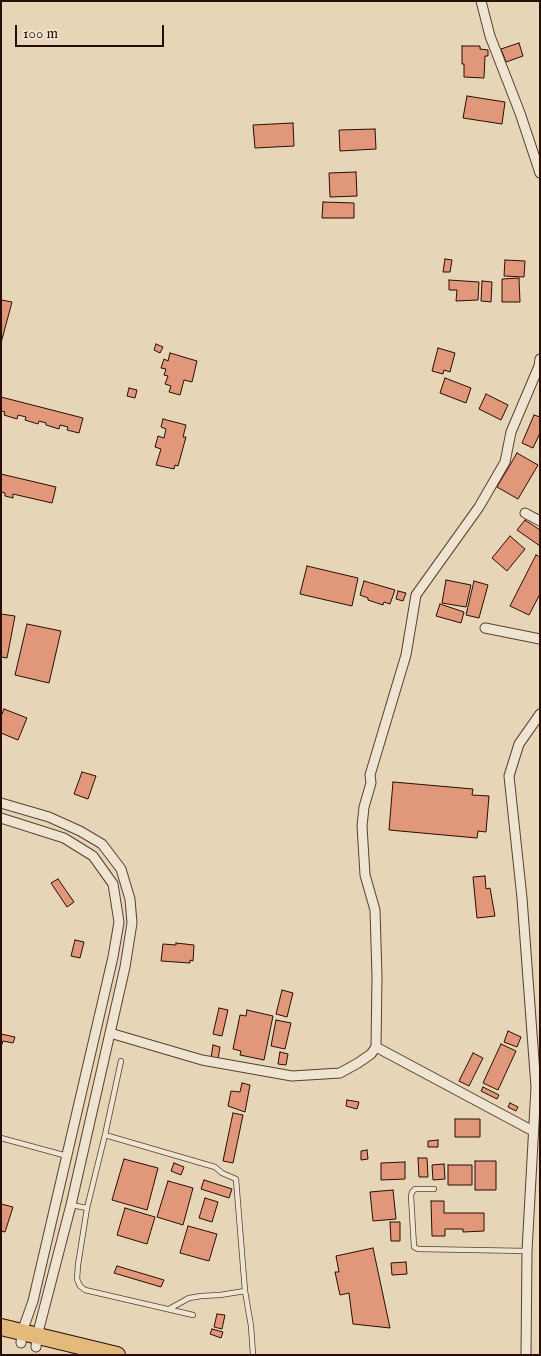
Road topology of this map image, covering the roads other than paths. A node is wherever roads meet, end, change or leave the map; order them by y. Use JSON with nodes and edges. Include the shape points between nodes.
{"nodes":[{"id":1,"x":481,"y":1,"type":"edge"},
{"id":2,"x":540,"y":173,"type":"edge"},
{"id":3,"x":540,"y":359,"type":"edge"},
{"id":4,"x":525,"y":512,"type":"dead end"},
{"id":5,"x":540,"y":522,"type":"edge"},
{"id":6,"x":485,"y":628,"type":"dead end"},
{"id":7,"x":540,"y":639,"type":"edge"},
{"id":8,"x":540,"y":714,"type":"edge"},
{"id":9,"x":1,"y":803,"type":"edge"},
{"id":10,"x":1,"y":818,"type":"edge"},
{"id":11,"x":110,"y":1033,"type":"junction"},
{"id":12,"x":376,"y":1047,"type":"junction"},
{"id":13,"x":122,"y":1061,"type":"dead end"},
{"id":14,"x":538,"y":1085,"type":"edge"},
{"id":15,"x":533,"y":1131,"type":"junction"},
{"id":16,"x":106,"y":1135,"type":"junction"},
{"id":17,"x":1,"y":1138,"type":"edge"},
{"id":18,"x":67,"y":1156,"type":"junction"},
{"id":19,"x":434,"y":1189,"type":"dead end"},
{"id":20,"x":71,"y":1205,"type":"junction"},
{"id":21,"x":87,"y":1208,"type":"junction"},
{"id":22,"x":527,"y":1251,"type":"junction"},
{"id":23,"x":245,"y":1291,"type":"junction"},
{"id":24,"x":169,"y":1309,"type":"junction"},
{"id":25,"x":193,"y":1314,"type":"dead end"},
{"id":26,"x":1,"y":1327,"type":"edge"},
{"id":27,"x":1,"y":1338,"type":"edge"},
{"id":28,"x":29,"y":1340,"type":"junction"},
{"id":29,"x":68,"y":1355,"type":"edge"},
{"id":30,"x":117,"y":1355,"type":"edge"},
{"id":31,"x":253,"y":1355,"type":"edge"},
{"id":32,"x":526,"y":1355,"type":"edge"}],
"edges":[{"from":1,"to":2,"type":"street","via":[[490,36]]},
{"from":3,"to":12,"type":"street","via":[[511,432],[505,462],[479,506],[416,595],[406,655],[372,765],[362,826],[366,875],[375,910]]},
{"from":4,"to":5,"type":"street"},
{"from":6,"to":7,"type":"street"},
{"from":8,"to":14,"type":"street","via":[[519,744],[509,776]]},
{"from":9,"to":11,"type":"street","via":[[49,817],[80,831],[102,844],[121,869],[130,899],[132,923]]},
{"from":10,"to":18,"type":"street","via":[[64,838],[93,856],[113,884],[119,922],[115,948]]},
{"from":11,"to":12,"type":"street","via":[[202,1060],[292,1076],[340,1072],[358,1064]]},
{"from":11,"to":20,"type":"street"},
{"from":12,"to":15,"type":"street"},
{"from":13,"to":16,"type":"lane"},
{"from":14,"to":15,"type":"street"},
{"from":15,"to":22,"type":"street"},
{"from":16,"to":21,"type":"lane"},
{"from":16,"to":23,"type":"lane","via":[[215,1167],[236,1179]]},
{"from":17,"to":18,"type":"lane"},
{"from":18,"to":28,"type":"street","via":[[33,1301]]},
{"from":19,"to":22,"type":"lane","via":[[415,1189],[412,1192],[414,1247]]},
{"from":20,"to":21,"type":"lane"},
{"from":20,"to":28,"type":"street"},
{"from":21,"to":24,"type":"lane","via":[[78,1265],[80,1286],[85,1290]]},
{"from":22,"to":32,"type":"street"},
{"from":23,"to":24,"type":"lane","via":[[189,1298]]},
{"from":23,"to":31,"type":"lane"},
{"from":24,"to":25,"type":"lane"},
{"from":26,"to":28,"type":"highway"},
{"from":27,"to":28,"type":"highway"},
{"from":28,"to":29,"type":"highway"},
{"from":28,"to":30,"type":"highway"}]}
